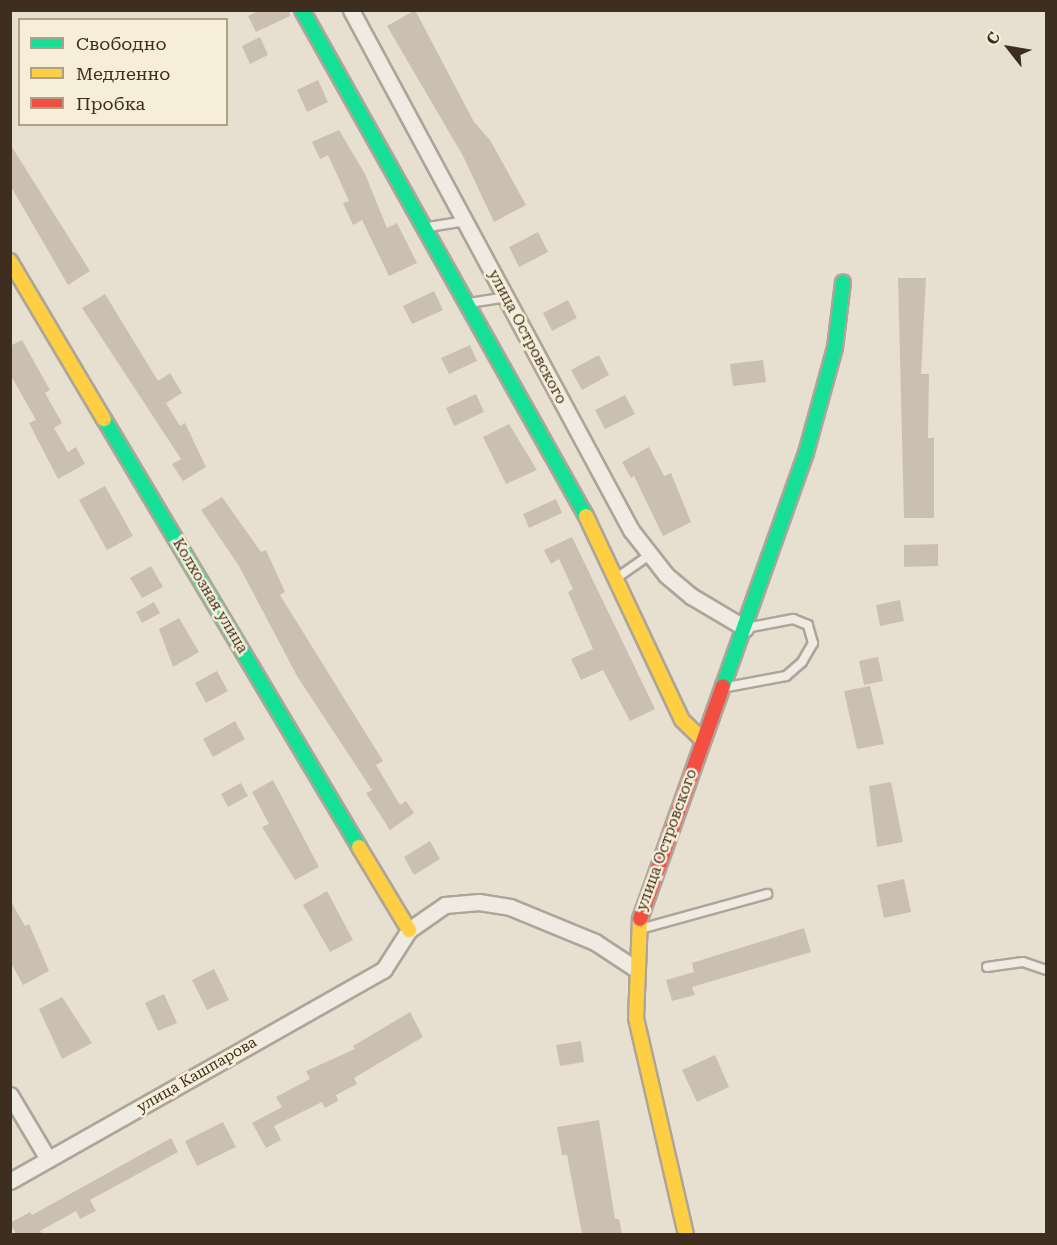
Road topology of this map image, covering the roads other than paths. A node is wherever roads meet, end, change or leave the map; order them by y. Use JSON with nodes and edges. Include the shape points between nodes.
{"nodes":[{"id":1,"x":302,"y":10,"type":"edge"},
{"id":2,"x":351,"y":10,"type":"edge"},
{"id":3,"x":465,"y":222,"type":"junction"},
{"id":4,"x":427,"y":227,"type":"junction"},
{"id":5,"x":10,"y":261,"type":"edge"},
{"id":6,"x":843,"y":282,"type":"dead end"},
{"id":7,"x":506,"y":297,"type":"junction"},
{"id":8,"x":469,"y":303,"type":"junction"},
{"id":9,"x":648,"y":555,"type":"junction"},
{"id":10,"x":618,"y":577,"type":"junction"},
{"id":11,"x":745,"y":628,"type":"junction"},
{"id":12,"x":722,"y":688,"type":"junction"},
{"id":13,"x":703,"y":740,"type":"junction"},
{"id":14,"x":767,"y":894,"type":"dead end"},
{"id":15,"x":409,"y":930,"type":"junction"},
{"id":16,"x":636,"y":930,"type":"junction"},
{"id":17,"x":987,"y":967,"type":"dead end"},
{"id":18,"x":636,"y":969,"type":"junction"},
{"id":19,"x":1047,"y":970,"type":"edge"},
{"id":20,"x":10,"y":1095,"type":"edge"},
{"id":21,"x":48,"y":1160,"type":"junction"},
{"id":22,"x":10,"y":1181,"type":"edge"},
{"id":23,"x":686,"y":1234,"type":"edge"}],
"edges":[{"from":1,"to":4,"type":"street"},
{"from":2,"to":3,"type":"street","name":"улица Островского"},
{"from":3,"to":4,"type":"lane"},
{"from":3,"to":7,"type":"street","name":"улица Островского"},
{"from":4,"to":8,"type":"street"},
{"from":5,"to":15,"type":"street","name":"Колхозная улица"},
{"from":6,"to":11,"type":"street","name":"улица Островского","via":[[835,348],[806,453]]},
{"from":7,"to":8,"type":"lane"},
{"from":7,"to":9,"type":"street","name":"улица Островского"},
{"from":8,"to":10,"type":"street"},
{"from":9,"to":10,"type":"lane"},
{"from":9,"to":11,"type":"street","name":"улица Островского","via":[[691,596]]},
{"from":10,"to":13,"type":"street","via":[[682,720]]},
{"from":11,"to":12,"type":"street","name":"улица Островского"},
{"from":11,"to":12,"type":"lane","via":[[793,620],[808,625],[813,643],[802,662],[786,676]]},
{"from":12,"to":13,"type":"street","name":"улица Островского"},
{"from":13,"to":16,"type":"street","name":"улица Островского"},
{"from":14,"to":16,"type":"lane"},
{"from":15,"to":18,"type":"street","via":[[445,905],[489,903],[595,942]]},
{"from":15,"to":21,"type":"street","name":"улица Кашпарова","via":[[384,969]]},
{"from":16,"to":18,"type":"street","name":"улица Островского"},
{"from":17,"to":19,"type":"lane","via":[[1023,962]]},
{"from":18,"to":23,"type":"street","name":"улица Островского","via":[[636,1018]]},
{"from":20,"to":21,"type":"street"},
{"from":21,"to":22,"type":"street","name":"улица Кашпарова"}]}
